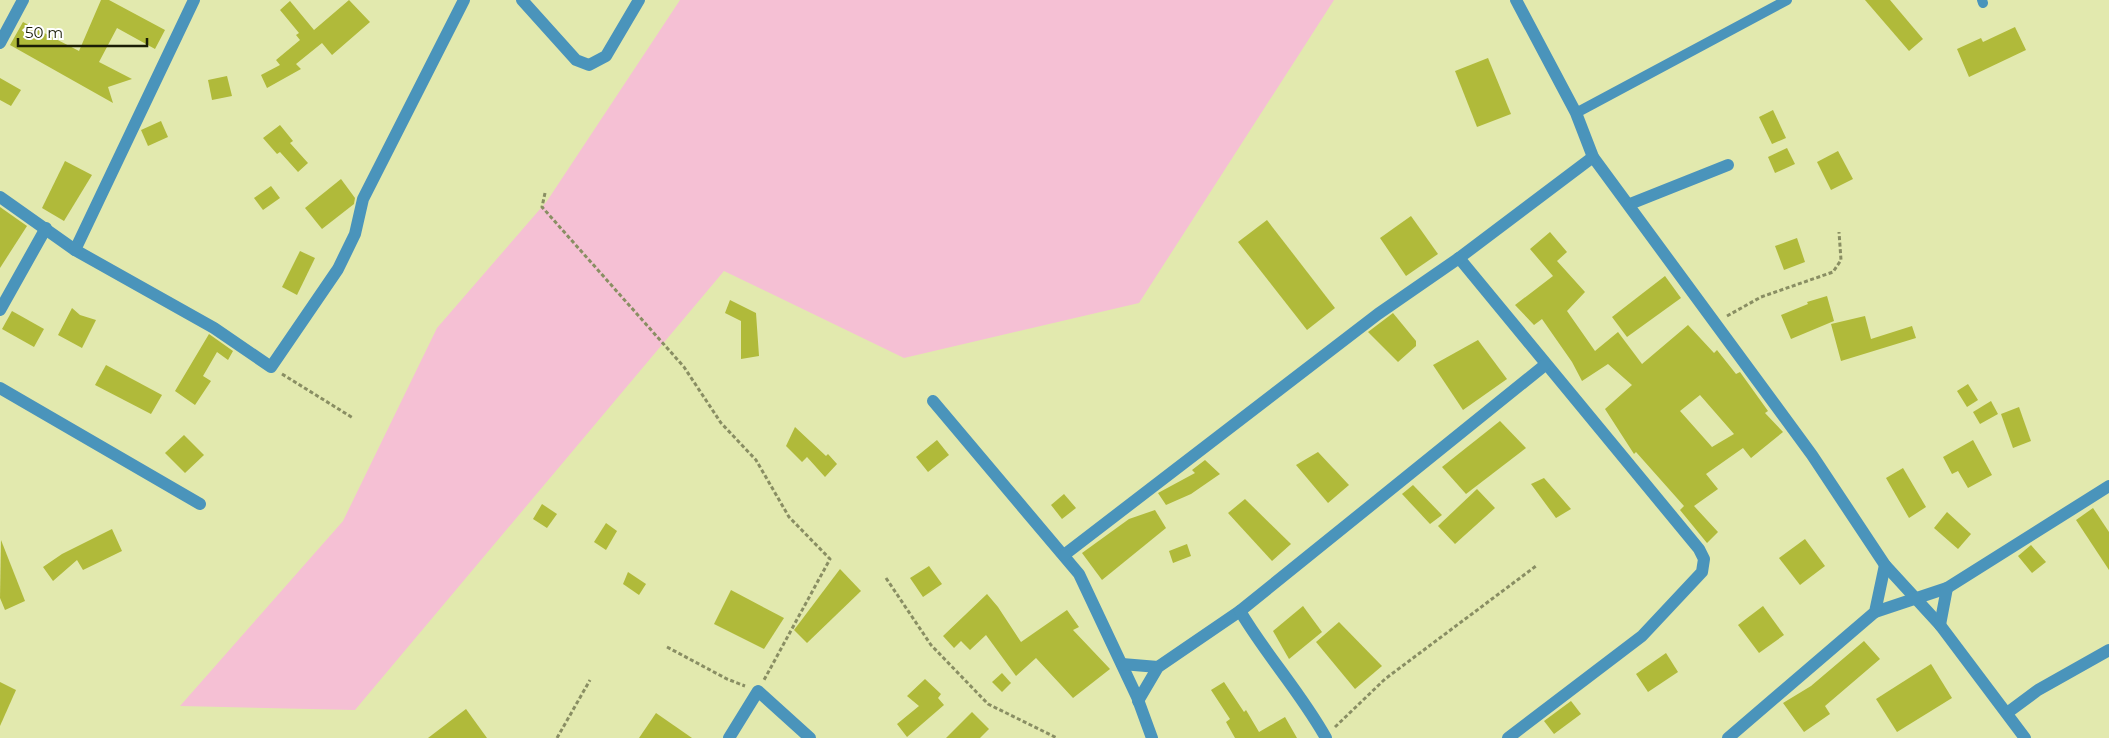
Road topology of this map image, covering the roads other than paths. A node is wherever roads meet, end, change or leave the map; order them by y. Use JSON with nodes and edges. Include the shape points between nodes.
{"nodes":[{"id":1,"x":22,"y":0,"type":"edge"},
{"id":2,"x":194,"y":0,"type":"edge"},
{"id":3,"x":464,"y":0,"type":"edge"},
{"id":4,"x":522,"y":0,"type":"edge"},
{"id":5,"x":639,"y":0,"type":"edge"},
{"id":6,"x":1516,"y":0,"type":"edge"},
{"id":7,"x":1787,"y":0,"type":"edge"},
{"id":8,"x":0,"y":43,"type":"edge"},
{"id":9,"x":1576,"y":113,"type":"junction"},
{"id":10,"x":1593,"y":157,"type":"junction"},
{"id":11,"x":1728,"y":165,"type":"dead end"},
{"id":12,"x":0,"y":197,"type":"edge"},
{"id":13,"x":1630,"y":204,"type":"junction"},
{"id":14,"x":46,"y":228,"type":"junction"},
{"id":15,"x":75,"y":250,"type":"junction"},
{"id":16,"x":1459,"y":258,"type":"junction"},
{"id":17,"x":0,"y":310,"type":"edge"},
{"id":18,"x":1545,"y":365,"type":"junction"},
{"id":19,"x":0,"y":388,"type":"edge"},
{"id":20,"x":932,"y":401,"type":"dead end"},
{"id":21,"x":2109,"y":486,"type":"edge"},
{"id":22,"x":200,"y":504,"type":"dead end"},
{"id":23,"x":1064,"y":555,"type":"junction"},
{"id":24,"x":1885,"y":565,"type":"junction"},
{"id":25,"x":1947,"y":588,"type":"junction"},
{"id":26,"x":1914,"y":599,"type":"junction"},
{"id":27,"x":1240,"y":610,"type":"junction"},
{"id":28,"x":1874,"y":612,"type":"junction"},
{"id":29,"x":1940,"y":625,"type":"junction"},
{"id":30,"x":2109,"y":650,"type":"edge"},
{"id":31,"x":1122,"y":664,"type":"junction"},
{"id":32,"x":1158,"y":668,"type":"junction"},
{"id":33,"x":1138,"y":700,"type":"junction"},
{"id":34,"x":2007,"y":713,"type":"junction"},
{"id":35,"x":1326,"y":737,"type":"edge"},
{"id":36,"x":729,"y":738,"type":"edge"},
{"id":37,"x":810,"y":738,"type":"edge"},
{"id":38,"x":1152,"y":738,"type":"edge"},
{"id":39,"x":1508,"y":738,"type":"edge"},
{"id":40,"x":1728,"y":738,"type":"edge"},
{"id":41,"x":2025,"y":738,"type":"edge"}],
"edges":[{"from":1,"to":8,"type":"street"},
{"from":2,"to":15,"type":"street"},
{"from":3,"to":15,"type":"street","via":[[363,199],[355,234],[338,270],[271,367],[214,328]]},
{"from":4,"to":5,"type":"street","via":[[576,60],[589,65],[606,56]]},
{"from":6,"to":9,"type":"street"},
{"from":7,"to":9,"type":"lane"},
{"from":9,"to":10,"type":"street"},
{"from":10,"to":13,"type":"street"},
{"from":10,"to":16,"type":"street"},
{"from":11,"to":13,"type":"street"},
{"from":12,"to":14,"type":"street"},
{"from":13,"to":24,"type":"street","via":[[1812,455]]},
{"from":14,"to":15,"type":"street"},
{"from":14,"to":17,"type":"street"},
{"from":16,"to":18,"type":"street"},
{"from":16,"to":23,"type":"street","via":[[1378,314]]},
{"from":18,"to":27,"type":"street"},
{"from":18,"to":39,"type":"street","via":[[1704,559],[1702,572],[1642,636]]},
{"from":19,"to":22,"type":"street"},
{"from":20,"to":23,"type":"street"},
{"from":21,"to":25,"type":"street"},
{"from":23,"to":31,"type":"street","via":[[1079,574]]},
{"from":24,"to":26,"type":"street"},
{"from":24,"to":28,"type":"street"},
{"from":25,"to":26,"type":"street"},
{"from":25,"to":29,"type":"street"},
{"from":26,"to":28,"type":"street"},
{"from":26,"to":29,"type":"street"},
{"from":27,"to":32,"type":"street"},
{"from":27,"to":35,"type":"street"},
{"from":28,"to":40,"type":"street"},
{"from":29,"to":34,"type":"street"},
{"from":30,"to":34,"type":"street","via":[[2038,690]]},
{"from":31,"to":32,"type":"street"},
{"from":31,"to":33,"type":"street"},
{"from":32,"to":33,"type":"street"},
{"from":33,"to":38,"type":"street"},
{"from":34,"to":41,"type":"street"},
{"from":36,"to":37,"type":"street","via":[[758,691]]}]}
